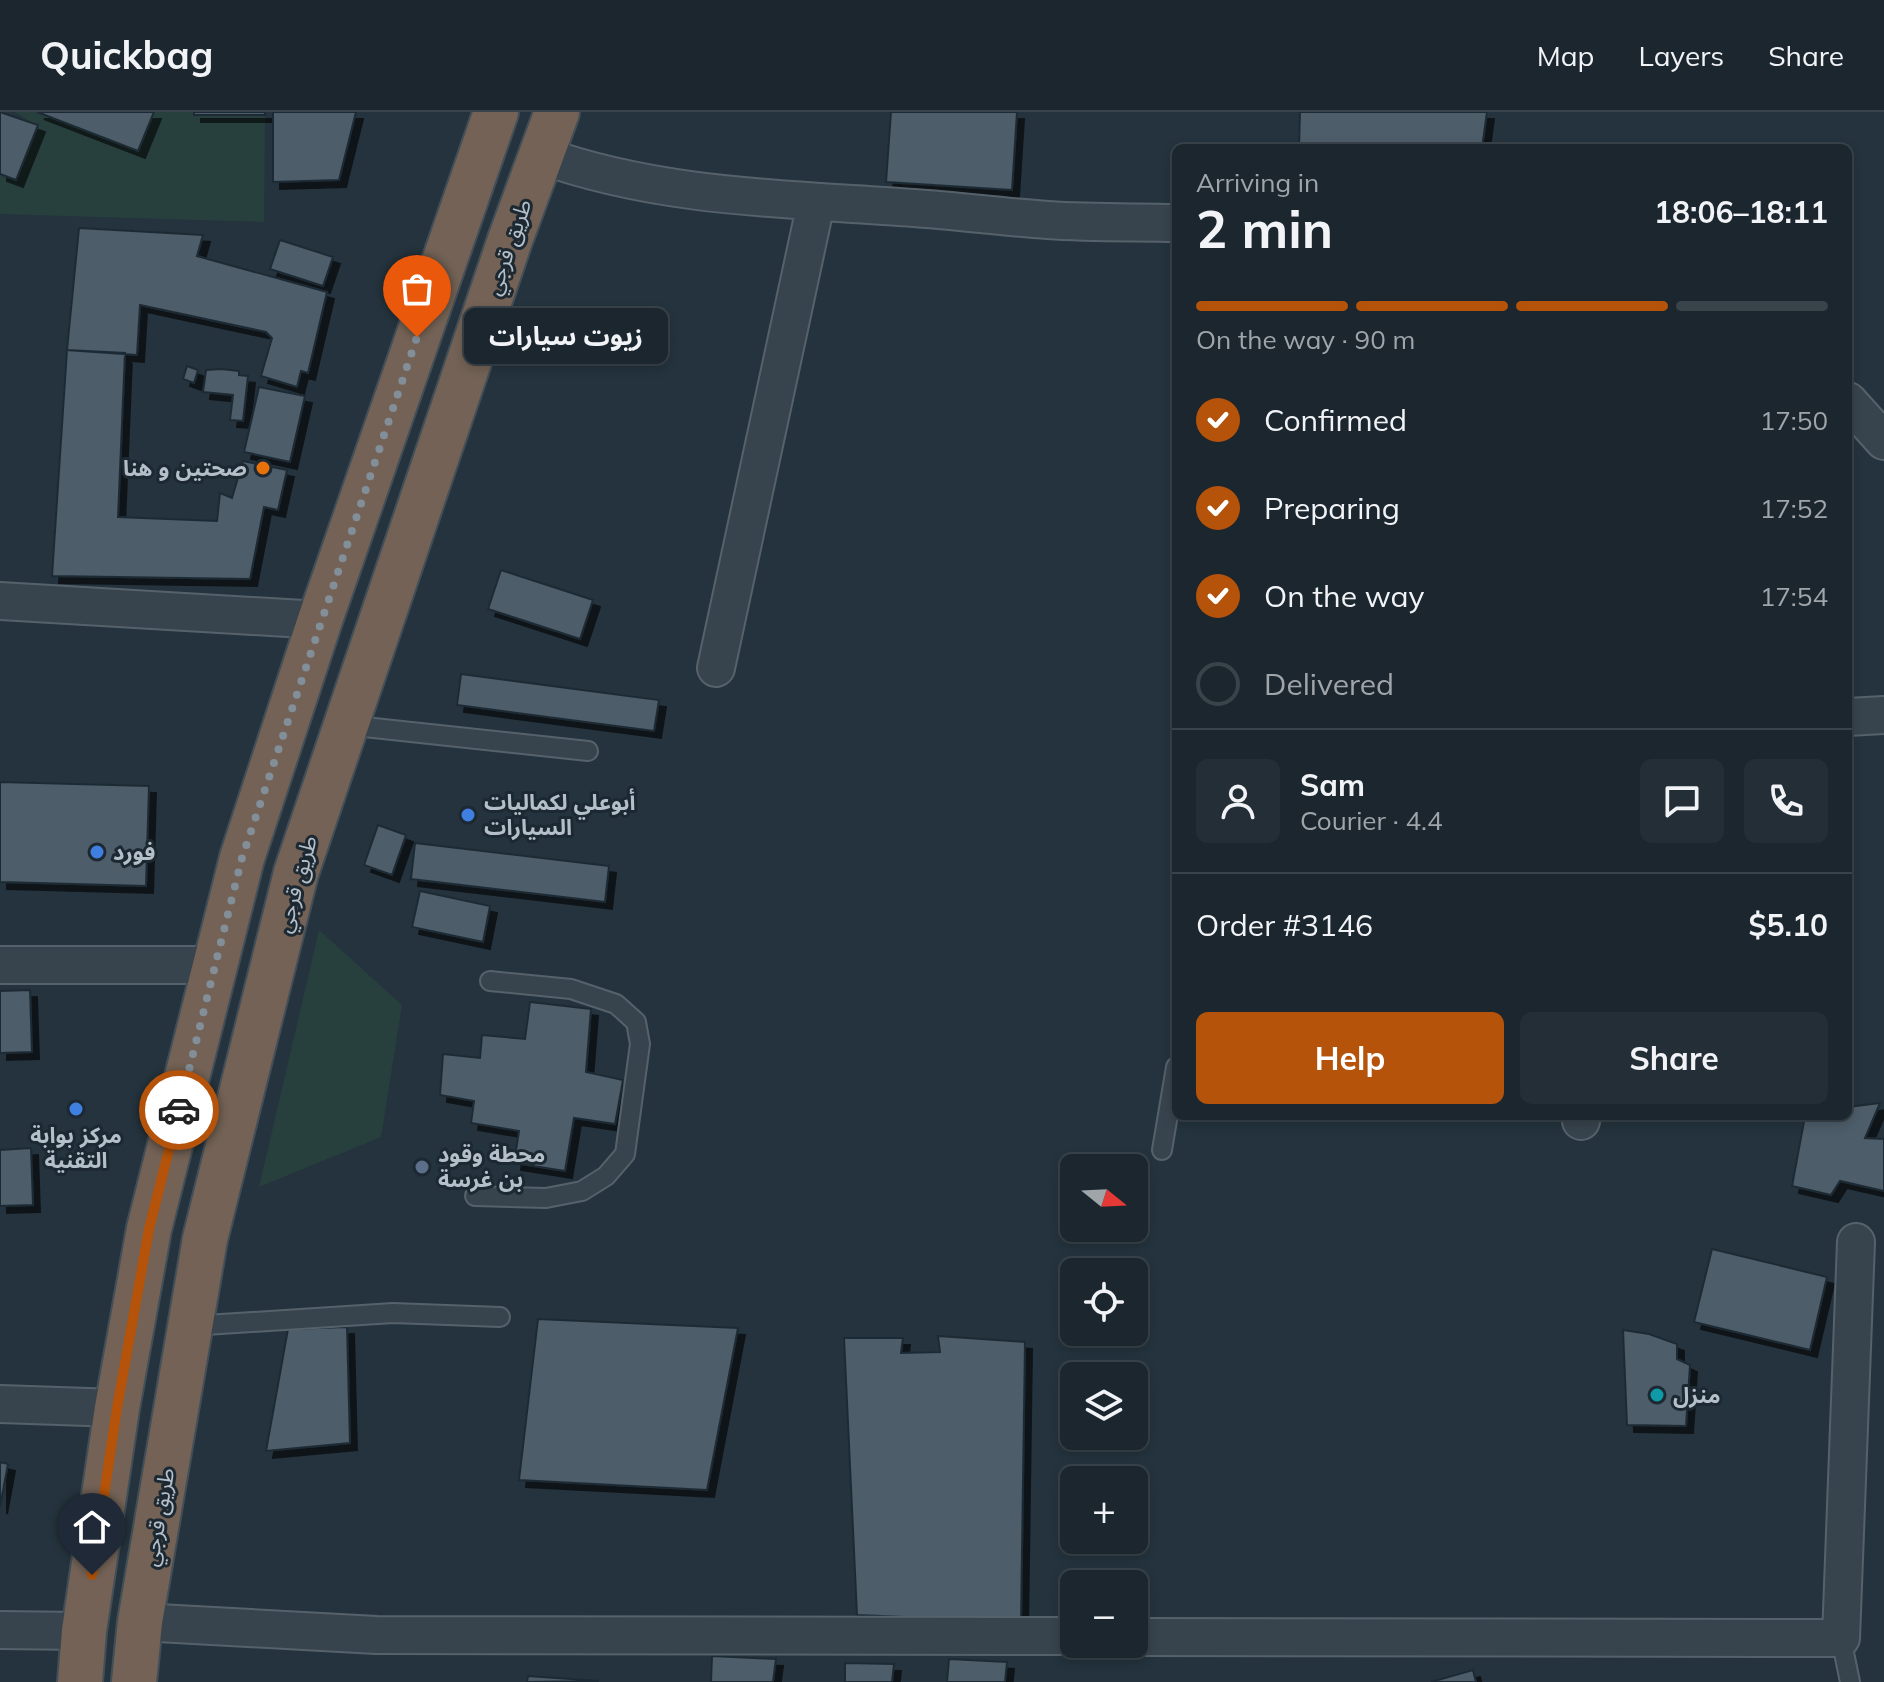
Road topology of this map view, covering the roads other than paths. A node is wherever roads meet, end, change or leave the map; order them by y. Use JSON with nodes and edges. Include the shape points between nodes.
{"nodes":[{"id":1,"x":496,"y":112,"type":"edge"},
{"id":2,"x":557,"y":112,"type":"edge"},
{"id":3,"x":541,"y":155,"type":"junction"},
{"id":4,"x":816,"y":203,"type":"junction"},
{"id":5,"x":1172,"y":223,"type":"edge"},
{"id":6,"x":1852,"y":405,"type":"edge"},
{"id":7,"x":1884,"y":441,"type":"edge"},
{"id":8,"x":0,"y":601,"type":"edge"},
{"id":9,"x":320,"y":620,"type":"junction"},
{"id":10,"x":716,"y":668,"type":"dead end"},
{"id":11,"x":1884,"y":715,"type":"edge"},
{"id":12,"x":1852,"y":717,"type":"edge"},
{"id":13,"x":346,"y":725,"type":"junction"},
{"id":14,"x":588,"y":751,"type":"dead end"},
{"id":15,"x":242,"y":858,"type":"junction"},
{"id":16,"x":296,"y":873,"type":"junction"},
{"id":17,"x":0,"y":965,"type":"edge"},
{"id":18,"x":214,"y":965,"type":"junction"},
{"id":19,"x":490,"y":981,"type":"dead end"},
{"id":20,"x":1172,"y":1091,"type":"edge"},
{"id":21,"x":1162,"y":1150,"type":"dead end"},
{"id":22,"x":475,"y":1196,"type":"dead end"},
{"id":23,"x":1856,"y":1242,"type":"dead end"},
{"id":24,"x":500,"y":1317,"type":"dead end"},
{"id":25,"x":190,"y":1326,"type":"junction"},
{"id":26,"x":0,"y":1404,"type":"edge"},
{"id":27,"x":117,"y":1408,"type":"junction"},
{"id":28,"x":140,"y":1622,"type":"junction"},
{"id":29,"x":0,"y":1630,"type":"edge"},
{"id":30,"x":84,"y":1631,"type":"junction"},
{"id":31,"x":1060,"y":1636,"type":"edge"},
{"id":32,"x":1148,"y":1637,"type":"edge"},
{"id":33,"x":1841,"y":1638,"type":"junction"},
{"id":34,"x":80,"y":1682,"type":"edge"},
{"id":35,"x":134,"y":1682,"type":"edge"},
{"id":36,"x":1850,"y":1682,"type":"edge"}],
"edges":[{"from":1,"to":9,"type":"highway"},
{"from":2,"to":3,"type":"highway","name":"طريق قرجي"},
{"from":3,"to":4,"type":"street","via":[[668,186]]},
{"from":3,"to":13,"type":"highway","name":"طريق قرجي"},
{"from":4,"to":5,"type":"street"},
{"from":4,"to":10,"type":"street"},
{"from":6,"to":7,"type":"street"},
{"from":8,"to":9,"type":"street"},
{"from":9,"to":15,"type":"highway"},
{"from":11,"to":12,"type":"street"},
{"from":13,"to":14,"type":"lane"},
{"from":13,"to":16,"type":"highway","name":"طريق قرجي"},
{"from":15,"to":16,"type":"highway"},
{"from":15,"to":18,"type":"highway"},
{"from":16,"to":25,"type":"highway","name":"طريق قرجي","via":[[205,1239]]},
{"from":17,"to":18,"type":"street"},
{"from":18,"to":27,"type":"highway","via":[[149,1229]]},
{"from":19,"to":22,"type":"lane","via":[[571,989],[616,1004],[636,1022],[640,1044],[625,1154],[606,1176],[582,1191],[546,1198]]},
{"from":20,"to":21,"type":"lane"},
{"from":23,"to":33,"type":"street"},
{"from":24,"to":25,"type":"lane","via":[[393,1313]]},
{"from":25,"to":28,"type":"highway","name":"طريق قرجي"},
{"from":26,"to":27,"type":"street"},
{"from":27,"to":30,"type":"highway"},
{"from":28,"to":31,"type":"street","via":[[376,1635]]},
{"from":28,"to":35,"type":"highway","name":"طريق قرجي"},
{"from":29,"to":30,"type":"street"},
{"from":30,"to":34,"type":"highway"},
{"from":32,"to":33,"type":"street"},
{"from":33,"to":36,"type":"lane"}]}
